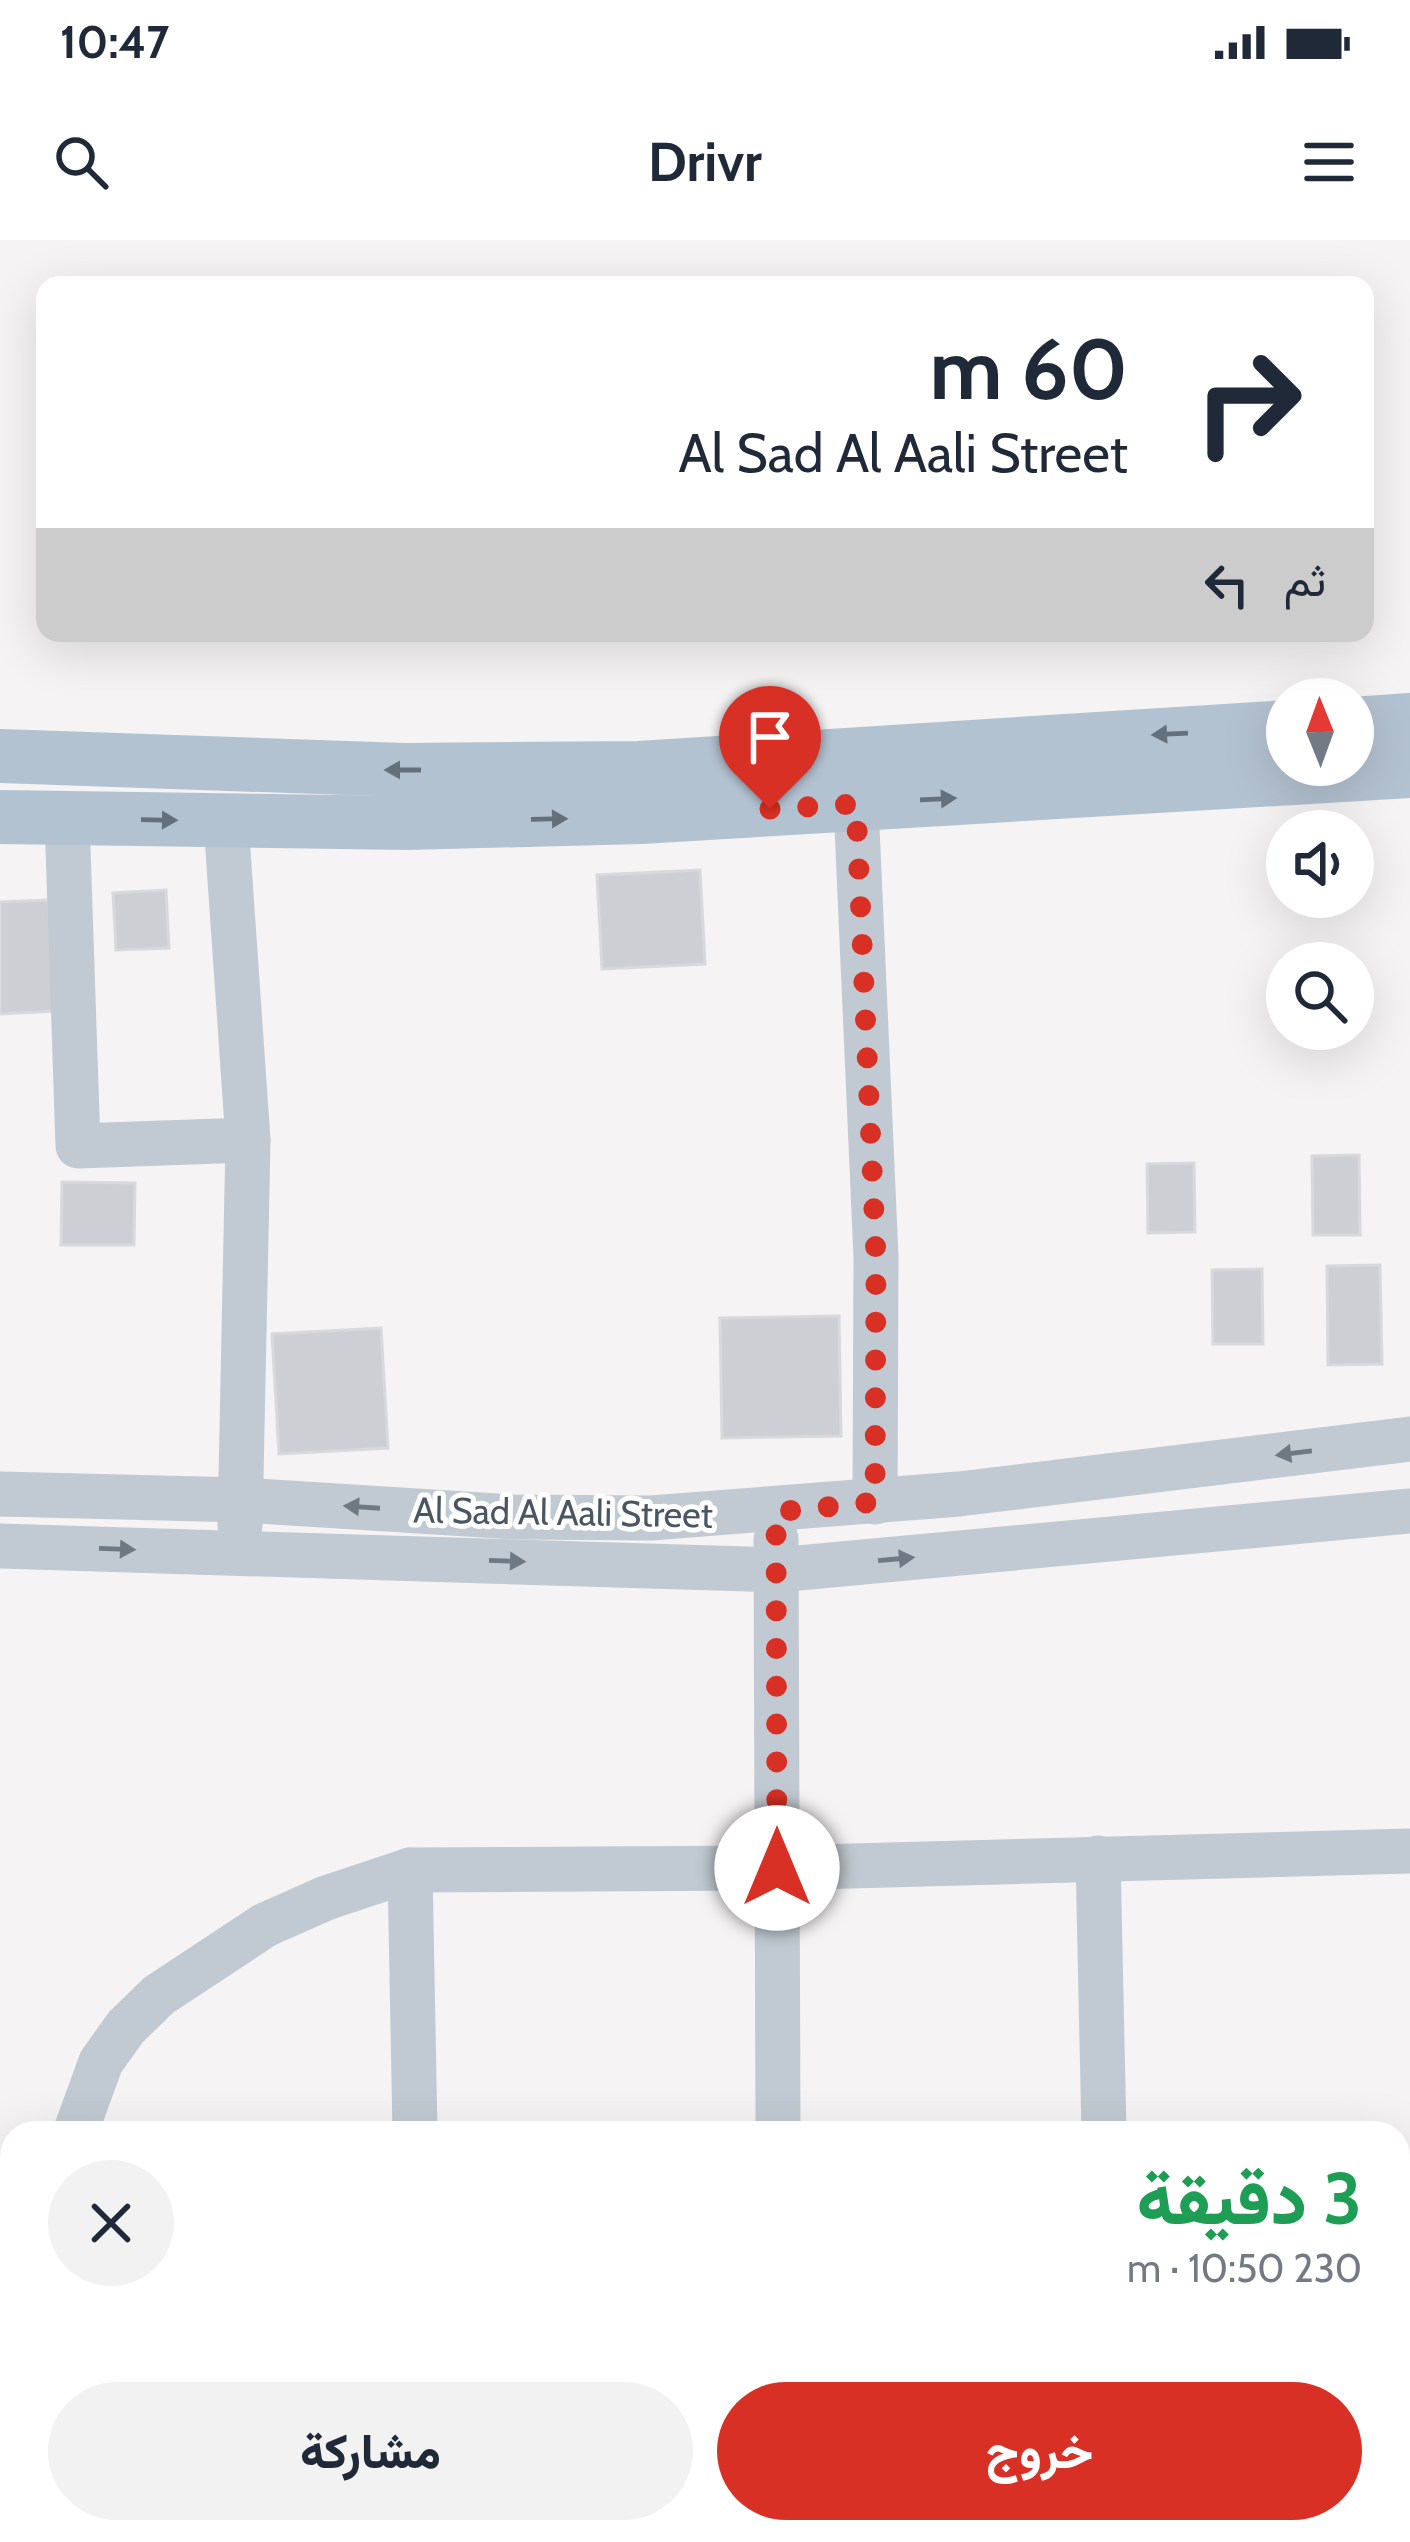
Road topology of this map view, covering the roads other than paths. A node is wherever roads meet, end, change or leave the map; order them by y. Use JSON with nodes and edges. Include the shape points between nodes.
{"nodes":[{"id":1,"x":1410,"y":720,"type":"edge"},
{"id":2,"x":1374,"y":723,"type":"edge"},
{"id":3,"x":1266,"y":728,"type":"edge"},
{"id":4,"x":0,"y":756,"type":"edge"},
{"id":5,"x":1410,"y":771,"type":"edge"},
{"id":6,"x":856,"y":804,"type":"junction"},
{"id":7,"x":0,"y":817,"type":"edge"},
{"id":8,"x":67,"y":818,"type":"junction"},
{"id":9,"x":226,"y":822,"type":"junction"},
{"id":10,"x":248,"y":1140,"type":"junction"},
{"id":11,"x":1410,"y":1439,"type":"edge"},
{"id":12,"x":0,"y":1494,"type":"edge"},
{"id":13,"x":242,"y":1499,"type":"junction"},
{"id":14,"x":875,"y":1502,"type":"junction"},
{"id":15,"x":1410,"y":1510,"type":"edge"},
{"id":16,"x":776,"y":1512,"type":"junction"},
{"id":17,"x":0,"y":1546,"type":"edge"},
{"id":18,"x":239,"y":1552,"type":"junction"},
{"id":19,"x":777,"y":1570,"type":"junction"},
{"id":20,"x":1410,"y":1851,"type":"edge"},
{"id":21,"x":1098,"y":1858,"type":"junction"},
{"id":22,"x":777,"y":1868,"type":"junction"},
{"id":23,"x":410,"y":1870,"type":"junction"},
{"id":24,"x":79,"y":2121,"type":"edge"},
{"id":25,"x":415,"y":2121,"type":"edge"},
{"id":26,"x":778,"y":2121,"type":"edge"},
{"id":27,"x":1104,"y":2121,"type":"edge"}],
"edges":[{"from":1,"to":2,"type":"main road"},
{"from":3,"to":4,"type":"main road","one_way":true,"via":[[639,768],[382,770]]},
{"from":6,"to":5,"type":"main road","one_way":true},
{"from":9,"to":6,"type":"main road","one_way":true,"via":[[640,817]]},
{"from":6,"to":14,"type":"street","via":[[876,1257]]},
{"from":7,"to":8,"type":"main road"},
{"from":8,"to":9,"type":"main road","one_way":true},
{"from":8,"to":10,"type":"street","via":[[78,1146]]},
{"from":9,"to":10,"type":"street"},
{"from":10,"to":13,"type":"street"},
{"from":11,"to":14,"type":"street","name":"Al Sad Al Aali Street","one_way":true},
{"from":12,"to":13,"type":"street","name":"Al Sad Al Aali Street"},
{"from":16,"to":13,"type":"street","name":"Al Sad Al Aali Street","one_way":true,"via":[[513,1517]]},
{"from":13,"to":18,"type":"street"},
{"from":14,"to":16,"type":"street","name":"Al Sad Al Aali Street"},
{"from":19,"to":15,"type":"street","one_way":true},
{"from":16,"to":19,"type":"street"},
{"from":17,"to":18,"type":"street","one_way":true},
{"from":18,"to":19,"type":"street","one_way":true},
{"from":19,"to":22,"type":"street"},
{"from":20,"to":21,"type":"street"},
{"from":21,"to":22,"type":"street"},
{"from":21,"to":27,"type":"street"},
{"from":22,"to":23,"type":"street"},
{"from":22,"to":26,"type":"street"},
{"from":23,"to":24,"type":"street","via":[[265,1925],[160,1995],[101,2062]]},
{"from":23,"to":25,"type":"street"}]}
